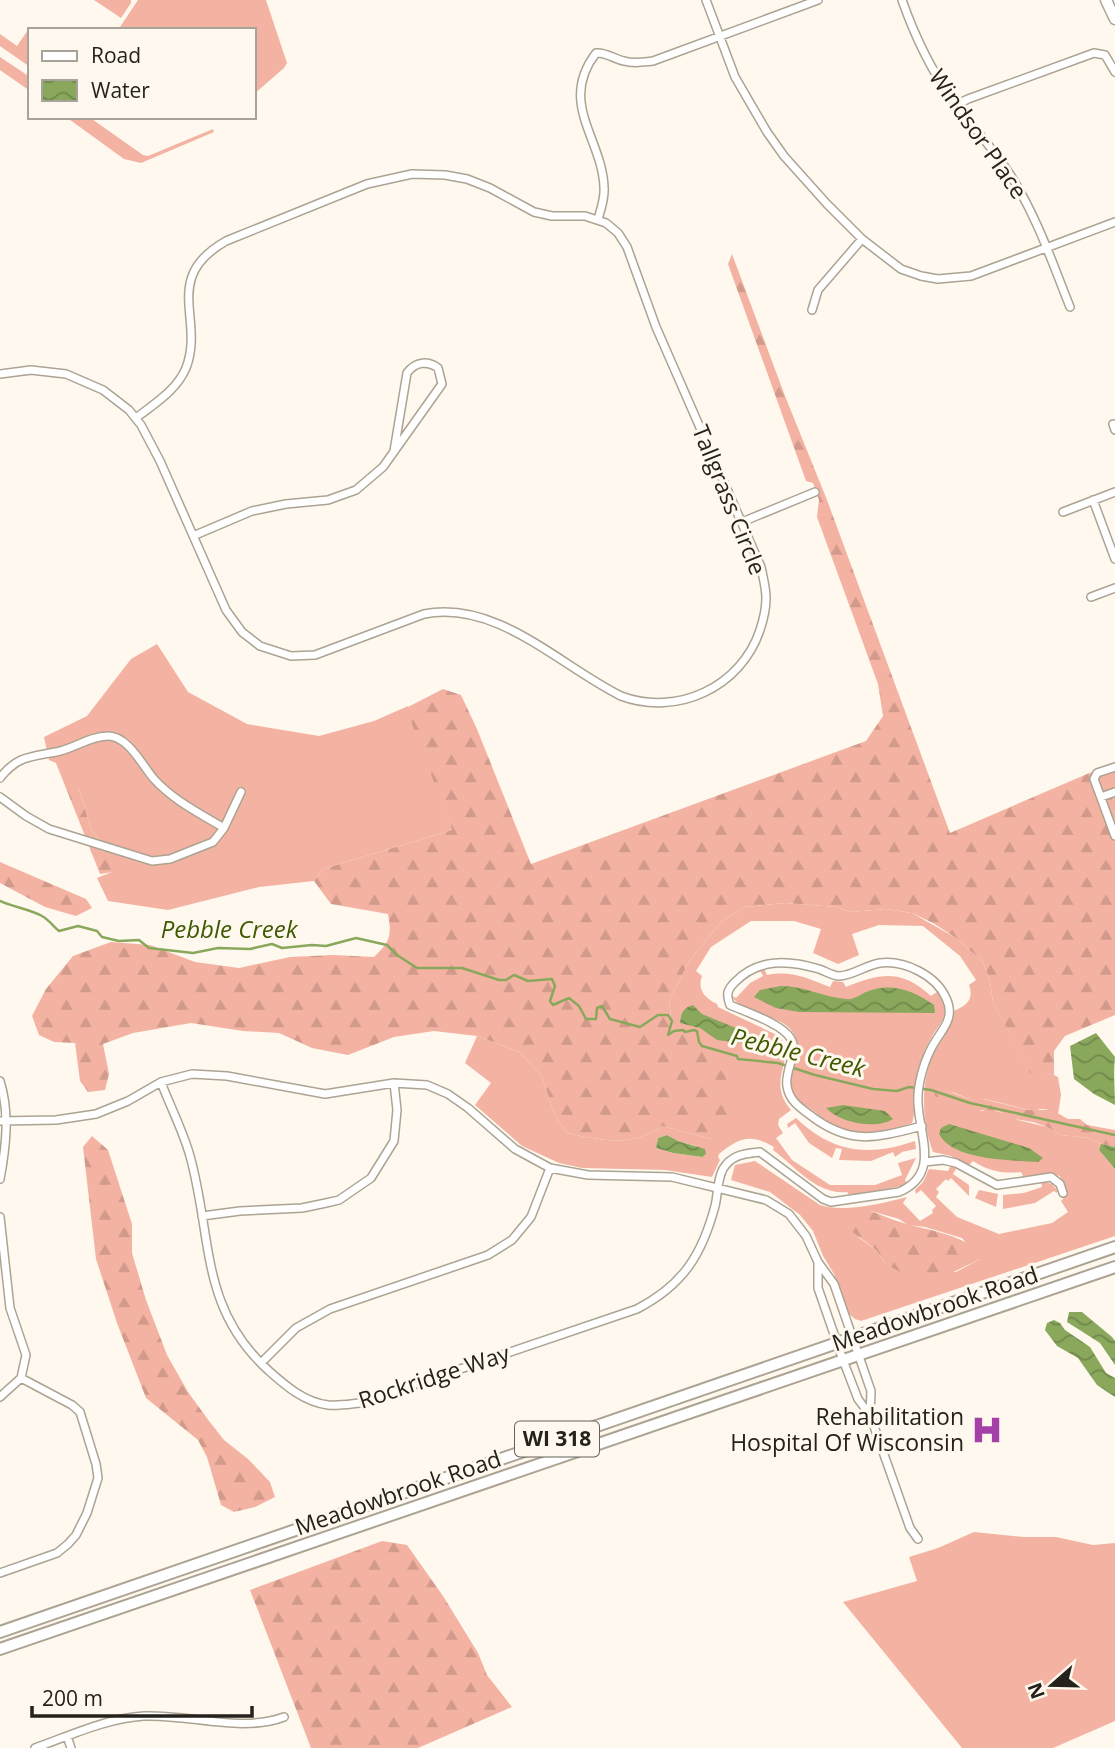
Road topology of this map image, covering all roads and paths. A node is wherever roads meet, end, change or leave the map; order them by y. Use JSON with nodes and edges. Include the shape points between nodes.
{"nodes":[{"id":1,"x":706,"y":0,"type":"edge"},
{"id":2,"x":818,"y":0,"type":"edge"},
{"id":3,"x":902,"y":0,"type":"edge"},
{"id":4,"x":1106,"y":0,"type":"edge"},
{"id":5,"x":1115,"y":19,"type":"edge"},
{"id":6,"x":719,"y":36,"type":"junction"},
{"id":7,"x":1115,"y":72,"type":"edge"},
{"id":8,"x":956,"y":105,"type":"junction"},
{"id":9,"x":598,"y":219,"type":"junction"},
{"id":10,"x":1115,"y":222,"type":"edge"},
{"id":11,"x":862,"y":239,"type":"junction"},
{"id":12,"x":1047,"y":247,"type":"junction"},
{"id":13,"x":1070,"y":307,"type":"dead end"},
{"id":14,"x":812,"y":310,"type":"dead end"},
{"id":15,"x":0,"y":374,"type":"edge"},
{"id":16,"x":136,"y":418,"type":"junction"},
{"id":17,"x":394,"y":451,"type":"junction"},
{"id":18,"x":816,"y":492,"type":"dead end"},
{"id":19,"x":1115,"y":492,"type":"edge"},
{"id":20,"x":1093,"y":500,"type":"junction"},
{"id":21,"x":1063,"y":512,"type":"dead end"},
{"id":22,"x":742,"y":522,"type":"junction"},
{"id":23,"x":193,"y":536,"type":"junction"},
{"id":24,"x":1115,"y":559,"type":"edge"},
{"id":25,"x":1115,"y":588,"type":"edge"},
{"id":26,"x":1091,"y":597,"type":"dead end"},
{"id":27,"x":1115,"y":767,"type":"edge"},
{"id":28,"x":0,"y":778,"type":"edge"},
{"id":29,"x":241,"y":792,"type":"dead end"},
{"id":30,"x":1115,"y":792,"type":"edge"},
{"id":31,"x":0,"y":797,"type":"edge"},
{"id":32,"x":1101,"y":797,"type":"junction"},
{"id":33,"x":224,"y":828,"type":"junction"},
{"id":34,"x":1115,"y":836,"type":"edge"},
{"id":35,"x":0,"y":1081,"type":"edge"},
{"id":36,"x":161,"y":1082,"type":"junction"},
{"id":37,"x":394,"y":1083,"type":"junction"},
{"id":38,"x":3,"y":1120,"type":"edge"},
{"id":39,"x":922,"y":1126,"type":"junction"},
{"id":40,"x":925,"y":1162,"type":"junction"},
{"id":41,"x":550,"y":1168,"type":"junction"},
{"id":42,"x":0,"y":1179,"type":"edge"},
{"id":43,"x":718,"y":1187,"type":"junction"},
{"id":44,"x":1063,"y":1193,"type":"dead end"},
{"id":45,"x":202,"y":1216,"type":"junction"},
{"id":46,"x":0,"y":1217,"type":"edge"},
{"id":47,"x":1115,"y":1247,"type":"edge"},
{"id":48,"x":1,"y":1249,"type":"edge"},
{"id":49,"x":818,"y":1262,"type":"junction"},
{"id":50,"x":1115,"y":1267,"type":"edge"},
{"id":51,"x":853,"y":1338,"type":"junction"},
{"id":52,"x":837,"y":1343,"type":"junction"},
{"id":53,"x":859,"y":1355,"type":"junction"},
{"id":54,"x":843,"y":1360,"type":"junction"},
{"id":55,"x":261,"y":1363,"type":"junction"},
{"id":56,"x":21,"y":1378,"type":"junction"},
{"id":57,"x":0,"y":1396,"type":"edge"},
{"id":58,"x":870,"y":1415,"type":"junction"},
{"id":59,"x":918,"y":1539,"type":"dead end"},
{"id":60,"x":0,"y":1573,"type":"edge"},
{"id":61,"x":0,"y":1632,"type":"edge"},
{"id":62,"x":0,"y":1648,"type":"edge"},
{"id":63,"x":284,"y":1717,"type":"dead end"},
{"id":64,"x":67,"y":1736,"type":"junction"},
{"id":65,"x":35,"y":1748,"type":"edge"},
{"id":66,"x":71,"y":1748,"type":"edge"}],
"edges":[{"from":1,"to":6,"type":"street"},
{"from":2,"to":6,"type":"street"},
{"from":3,"to":8,"type":"street","name":"Windsor Place","via":[[928,60]]},
{"from":4,"to":5,"type":"main road"},
{"from":6,"to":9,"type":"street","via":[[653,61],[627,62],[598,52],[592,58],[580,95],[603,177]]},
{"from":6,"to":11,"type":"street","via":[[739,85],[766,132]]},
{"from":7,"to":8,"type":"street","via":[[1105,55],[1094,52]]},
{"from":8,"to":12,"type":"street","name":"Windsor Place","via":[[1009,173]]},
{"from":9,"to":16,"type":"street","via":[[542,215],[467,179],[412,174],[377,181],[226,241],[207,255],[192,277],[187,308],[190,352],[183,373]]},
{"from":9,"to":22,"type":"street","name":"Tallgrass Circle","via":[[618,233],[627,247],[656,327]]},
{"from":10,"to":12,"type":"street"},
{"from":11,"to":12,"type":"street","via":[[901,269],[938,279],[971,276]]},
{"from":11,"to":14,"type":"street","via":[[818,290]]},
{"from":12,"to":13,"type":"street","name":"Windsor Place"},
{"from":15,"to":16,"type":"street","name":"Tallgrass Circle","via":[[34,370],[76,377],[103,390]]},
{"from":16,"to":23,"type":"street","name":"Tallgrass Circle"},
{"from":17,"to":17,"type":"street","via":[[442,384],[432,363],[416,365],[407,373]]},
{"from":17,"to":23,"type":"street","via":[[376,475],[349,494],[252,511]]},
{"from":18,"to":22,"type":"street"},
{"from":19,"to":20,"type":"street"},
{"from":20,"to":21,"type":"street"},
{"from":20,"to":24,"type":"street"},
{"from":22,"to":23,"type":"street","name":"Tallgrass Circle","via":[[761,567],[766,600],[755,642],[739,667],[720,684],[691,698],[666,703],[621,696],[505,627],[466,612],[424,614],[315,655],[290,656],[269,650],[250,639],[230,618]]},
{"from":25,"to":26,"type":"street"},
{"from":27,"to":32,"type":"street","via":[[1097,773],[1094,779]]},
{"from":28,"to":33,"type":"street","via":[[11,764],[25,758],[93,739],[118,738],[174,799]]},
{"from":29,"to":33,"type":"street"},
{"from":30,"to":32,"type":"street"},
{"from":31,"to":33,"type":"street","via":[[49,829],[152,861],[213,842]]},
{"from":32,"to":34,"type":"street"},
{"from":35,"to":38,"type":"street"},
{"from":36,"to":37,"type":"street","via":[[192,1074],[227,1076],[326,1094]]},
{"from":36,"to":38,"type":"street","via":[[96,1114]]},
{"from":36,"to":45,"type":"street","name":"Rockridge Way","via":[[190,1156]]},
{"from":37,"to":41,"type":"street","via":[[427,1086],[448,1094],[515,1149]]},
{"from":37,"to":45,"type":"street","via":[[394,1141],[371,1178],[339,1200],[303,1208]]},
{"from":38,"to":42,"type":"street","via":[[5,1152]]},
{"from":39,"to":39,"type":"street","via":[[853,1138],[824,1125],[789,1096],[786,1082],[793,1044],[783,1030],[730,1004],[729,987],[745,971],[768,962],[798,963],[838,976],[894,963],[932,980],[950,1008],[920,1084]]},
{"from":39,"to":40,"type":"street"},
{"from":40,"to":43,"type":"street","name":"Rockridge Way","via":[[912,1184],[899,1192],[831,1202],[760,1152],[737,1154],[723,1169]]},
{"from":40,"to":44,"type":"street","via":[[956,1163],[997,1185],[1051,1177]]},
{"from":41,"to":43,"type":"street","via":[[588,1175],[672,1177]]},
{"from":41,"to":55,"type":"street","via":[[531,1217],[512,1240],[488,1255],[330,1309],[296,1328]]},
{"from":43,"to":49,"type":"street","via":[[766,1200],[789,1214]]},
{"from":43,"to":55,"type":"street","name":"Rockridge Way","via":[[695,1259],[659,1298],[637,1309],[360,1404],[328,1405],[293,1392]]},
{"from":45,"to":55,"type":"street","name":"Rockridge Way","via":[[219,1299],[232,1327]]},
{"from":46,"to":48,"type":"street"},
{"from":47,"to":51,"type":"main road","name":"Meadowbrook Road","number":"WI 318"},
{"from":48,"to":56,"type":"street","via":[[10,1308],[26,1355]]},
{"from":49,"to":51,"type":"street","via":[[834,1284]]},
{"from":49,"to":52,"type":"street","via":[[818,1288]]},
{"from":50,"to":53,"type":"main road","name":"Meadowbrook Road","number":"WI 318"},
{"from":51,"to":52,"type":"main road","name":"Meadowbrook Road","number":"WI 318"},
{"from":51,"to":53,"type":"street"},
{"from":52,"to":54,"type":"street"},
{"from":52,"to":61,"type":"main road","name":"Meadowbrook Road","number":"WI 318"},
{"from":53,"to":54,"type":"main road","name":"Meadowbrook Road","number":"WI 318"},
{"from":53,"to":58,"type":"street","via":[[871,1391]]},
{"from":54,"to":58,"type":"street","via":[[858,1399]]},
{"from":54,"to":62,"type":"main road","name":"Meadowbrook Road","number":"WI 318"},
{"from":56,"to":57,"type":"street"},
{"from":56,"to":60,"type":"street","via":[[80,1412],[98,1478],[87,1513],[68,1544],[57,1553]]},
{"from":58,"to":59,"type":"street"},
{"from":63,"to":64,"type":"street","via":[[256,1724],[134,1717]]},
{"from":64,"to":65,"type":"street"},
{"from":64,"to":66,"type":"street"}]}
